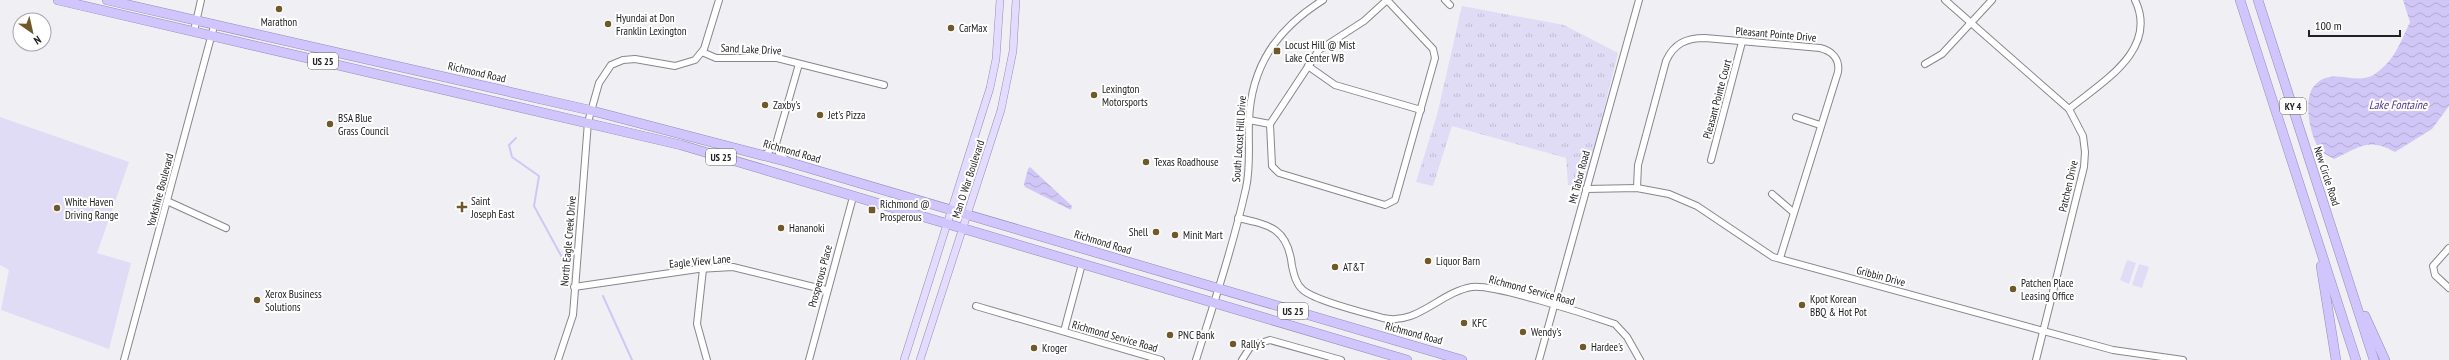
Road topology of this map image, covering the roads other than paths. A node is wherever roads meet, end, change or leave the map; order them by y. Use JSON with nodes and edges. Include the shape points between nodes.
{"nodes":[{"id":1,"x":58,"y":0,"type":"edge"},
{"id":2,"x":107,"y":0,"type":"edge"},
{"id":3,"x":201,"y":0,"type":"edge"},
{"id":4,"x":719,"y":0,"type":"edge"},
{"id":5,"x":1000,"y":0,"type":"edge"},
{"id":6,"x":1016,"y":0,"type":"edge"},
{"id":7,"x":1323,"y":0,"type":"edge"},
{"id":8,"x":1387,"y":0,"type":"edge"},
{"id":9,"x":1445,"y":0,"type":"edge"},
{"id":10,"x":1639,"y":0,"type":"edge"},
{"id":11,"x":1945,"y":0,"type":"edge"},
{"id":12,"x":1992,"y":0,"type":"edge"},
{"id":13,"x":2136,"y":0,"type":"edge"},
{"id":14,"x":2240,"y":0,"type":"edge"},
{"id":15,"x":2258,"y":0,"type":"edge"},
{"id":16,"x":1450,"y":5,"type":"dead end"},
{"id":17,"x":196,"y":22,"type":"junction"},
{"id":18,"x":1971,"y":23,"type":"junction"},
{"id":19,"x":213,"y":30,"type":"junction"},
{"id":20,"x":194,"y":31,"type":"junction"},
{"id":21,"x":1742,"y":42,"type":"junction"},
{"id":22,"x":702,"y":52,"type":"junction"},
{"id":23,"x":799,"y":64,"type":"junction"},
{"id":24,"x":1925,"y":64,"type":"dead end"},
{"id":25,"x":1308,"y":66,"type":"junction"},
{"id":26,"x":884,"y":85,"type":"dead end"},
{"id":27,"x":2069,"y":109,"type":"junction"},
{"id":28,"x":590,"y":110,"type":"junction"},
{"id":29,"x":1421,"y":110,"type":"junction"},
{"id":30,"x":1796,"y":117,"type":"dead end"},
{"id":31,"x":1249,"y":120,"type":"junction"},
{"id":32,"x":588,"y":122,"type":"junction"},
{"id":33,"x":1270,"y":124,"type":"junction"},
{"id":34,"x":1820,"y":125,"type":"junction"},
{"id":35,"x":776,"y":144,"type":"junction"},
{"id":36,"x":760,"y":155,"type":"junction"},
{"id":37,"x":1711,"y":160,"type":"dead end"},
{"id":38,"x":788,"y":162,"type":"junction"},
{"id":39,"x":1637,"y":188,"type":"junction"},
{"id":40,"x":1586,"y":189,"type":"junction"},
{"id":41,"x":1772,"y":194,"type":"dead end"},
{"id":42,"x":853,"y":197,"type":"junction"},
{"id":43,"x":167,"y":201,"type":"junction"},
{"id":44,"x":2308,"y":208,"type":"junction"},
{"id":45,"x":952,"y":209,"type":"junction"},
{"id":46,"x":1793,"y":212,"type":"junction"},
{"id":47,"x":2326,"y":213,"type":"junction"},
{"id":48,"x":968,"y":214,"type":"junction"},
{"id":49,"x":1238,"y":218,"type":"junction"},
{"id":50,"x":948,"y":225,"type":"junction"},
{"id":51,"x":226,"y":228,"type":"dead end"},
{"id":52,"x":963,"y":229,"type":"junction"},
{"id":53,"x":2449,"y":248,"type":"edge"},
{"id":54,"x":1780,"y":258,"type":"junction"},
{"id":55,"x":1082,"y":264,"type":"junction"},
{"id":56,"x":703,"y":269,"type":"junction"},
{"id":57,"x":574,"y":287,"type":"junction"},
{"id":58,"x":2449,"y":288,"type":"edge"},
{"id":59,"x":1217,"y":289,"type":"junction"},
{"id":60,"x":826,"y":290,"type":"junction"},
{"id":61,"x":1214,"y":303,"type":"junction"},
{"id":62,"x":976,"y":306,"type":"dead end"},
{"id":63,"x":1554,"y":306,"type":"junction"},
{"id":64,"x":1064,"y":331,"type":"junction"},
{"id":65,"x":2043,"y":331,"type":"junction"},
{"id":66,"x":124,"y":360,"type":"edge"},
{"id":67,"x":558,"y":360,"type":"edge"},
{"id":68,"x":707,"y":360,"type":"edge"},
{"id":69,"x":809,"y":360,"type":"edge"},
{"id":70,"x":904,"y":360,"type":"edge"},
{"id":71,"x":920,"y":360,"type":"edge"},
{"id":72,"x":1161,"y":360,"type":"edge"},
{"id":73,"x":1196,"y":360,"type":"edge"},
{"id":74,"x":1242,"y":360,"type":"edge"},
{"id":75,"x":1340,"y":360,"type":"edge"},
{"id":76,"x":1407,"y":360,"type":"edge"},
{"id":77,"x":1462,"y":360,"type":"edge"},
{"id":78,"x":1539,"y":360,"type":"edge"},
{"id":79,"x":1640,"y":360,"type":"edge"},
{"id":80,"x":2036,"y":360,"type":"edge"},
{"id":81,"x":2183,"y":360,"type":"edge"},
{"id":82,"x":2336,"y":360,"type":"edge"},
{"id":83,"x":2356,"y":360,"type":"edge"},
{"id":84,"x":2374,"y":360,"type":"edge"},
{"id":85,"x":2385,"y":360,"type":"edge"}],
"edges":[{"from":1,"to":20,"type":"highway","name":"Richmond Road","number":"US 25"},
{"from":2,"to":17,"type":"highway","name":"Richmond Road","number":"US 25"},
{"from":3,"to":17,"type":"street"},
{"from":4,"to":22,"type":"street"},
{"from":5,"to":45,"type":"main road","name":"Man O War Boulevard","via":[[997,52],[990,88]]},
{"from":6,"to":48,"type":"main road","name":"Man O War Boulevard","via":[[1008,83]]},
{"from":7,"to":31,"type":"street","name":"South Locust Hill Drive","via":[[1293,21],[1271,47],[1255,83]]},
{"from":8,"to":25,"type":"street","via":[[1364,21],[1319,50]]},
{"from":8,"to":29,"type":"street","via":[[1435,53]]},
{"from":9,"to":16,"type":"street"},
{"from":10,"to":40,"type":"street","name":"Mt Tabor Road"},
{"from":11,"to":18,"type":"street","name":"Patchen Drive"},
{"from":12,"to":18,"type":"street"},
{"from":13,"to":27,"type":"street","via":[[2141,26],[2134,52],[2123,65]]},
{"from":14,"to":44,"type":"highway","number":"KY 4"},
{"from":15,"to":47,"type":"highway","name":"New Circle Road","number":"KY 4"},
{"from":17,"to":19,"type":"highway","name":"Richmond Road","number":"US 25"},
{"from":17,"to":20,"type":"street"},
{"from":18,"to":24,"type":"street","via":[[1942,54]]},
{"from":18,"to":27,"type":"street","name":"Patchen Drive"},
{"from":19,"to":20,"type":"highway","name":"Richmond Road","number":"US 25"},
{"from":19,"to":28,"type":"highway","name":"Richmond Road","number":"US 25"},
{"from":19,"to":32,"type":"highway","name":"Richmond Road","number":"US 25"},
{"from":19,"to":43,"type":"street","name":"Yorkshire Boulevard"},
{"from":21,"to":34,"type":"street","name":"Pleasant Pointe Drive","via":[[1830,51],[1839,66]]},
{"from":21,"to":37,"type":"street","name":"Pleasant Pointe Court"},
{"from":21,"to":39,"type":"street","name":"Pleasant Pointe Drive","via":[[1694,38],[1679,43],[1669,54],[1641,150]]},
{"from":22,"to":23,"type":"street","name":"Sand Lake Drive","via":[[716,58],[764,57]]},
{"from":22,"to":28,"type":"street","name":"North Eagle Creek Drive","via":[[695,60],[675,66],[635,59],[616,62],[603,75]]},
{"from":23,"to":26,"type":"street","name":"Sand Lake Drive"},
{"from":23,"to":35,"type":"street"},
{"from":25,"to":29,"type":"street","via":[[1335,85]]},
{"from":25,"to":33,"type":"street"},
{"from":27,"to":65,"type":"street","name":"Patchen Drive","via":[[2083,136],[2085,159]]},
{"from":28,"to":32,"type":"street","name":"North Eagle Creek Drive"},
{"from":28,"to":36,"type":"highway","name":"Richmond Road","number":"US 25"},
{"from":29,"to":33,"type":"street","via":[[1395,200],[1385,205],[1279,173],[1272,166]]},
{"from":30,"to":34,"type":"street"},
{"from":31,"to":33,"type":"street"},
{"from":31,"to":49,"type":"street","name":"South Locust Hill Drive","via":[[1248,173]]},
{"from":32,"to":42,"type":"highway","name":"Richmond Road","number":"US 25","via":[[681,145]]},
{"from":32,"to":57,"type":"street","name":"North Eagle Creek Drive"},
{"from":34,"to":46,"type":"street","name":"Pleasant Pointe Drive"},
{"from":35,"to":36,"type":"street","via":[[766,154]]},
{"from":35,"to":38,"type":"street","via":[[781,158]]},
{"from":36,"to":38,"type":"highway","name":"Richmond Road","number":"US 25"},
{"from":38,"to":45,"type":"highway","name":"Richmond Road","number":"US 25"},
{"from":39,"to":40,"type":"street","name":"Gribbin Drive"},
{"from":39,"to":54,"type":"street","name":"Gribbin Drive","via":[[1684,200],[1761,250]]},
{"from":40,"to":63,"type":"street","name":"Mt Tabor Road"},
{"from":41,"to":46,"type":"street"},
{"from":42,"to":50,"type":"highway","name":"Richmond Road","number":"US 25"},
{"from":42,"to":60,"type":"street","name":"Prosperous Place"},
{"from":43,"to":51,"type":"street"},
{"from":43,"to":66,"type":"street","name":"Yorkshire Boulevard"},
{"from":44,"to":82,"type":"highway","via":[[2323,276]]},
{"from":44,"to":83,"type":"highway","number":"KY 4"},
{"from":45,"to":48,"type":"highway","name":"Richmond Road","number":"US 25"},
{"from":45,"to":50,"type":"main road","name":"Man O War Boulevard"},
{"from":46,"to":54,"type":"street","name":"Pleasant Pointe Drive"},
{"from":47,"to":84,"type":"highway","name":"New Circle Road","number":"KY 4"},
{"from":47,"to":85,"type":"highway"},
{"from":48,"to":52,"type":"main road","name":"Man O War Boulevard"},
{"from":48,"to":59,"type":"highway","name":"Richmond Road","number":"US 25"},
{"from":49,"to":59,"type":"street","name":"South Locust Hill Drive"},
{"from":49,"to":63,"type":"street","name":"Richmond Service Road","via":[[1279,232],[1288,246],[1294,276],[1303,290],[1318,298],[1384,318],[1406,319],[1451,293],[1480,286]]},
{"from":50,"to":52,"type":"highway","name":"Richmond Road","number":"US 25"},
{"from":50,"to":70,"type":"main road","name":"Man O War Boulevard"},
{"from":52,"to":55,"type":"highway","name":"Richmond Road","number":"US 25"},
{"from":52,"to":71,"type":"main road","name":"Man O War Boulevard"},
{"from":53,"to":58,"type":"street","via":[[2433,266],[2435,274]]},
{"from":54,"to":65,"type":"street","name":"Gribbin Drive"},
{"from":55,"to":61,"type":"highway","name":"Richmond Road","number":"US 25"},
{"from":55,"to":64,"type":"street","name":"Richmond Service Road"},
{"from":56,"to":57,"type":"street","name":"Eagle View Lane"},
{"from":56,"to":60,"type":"street","name":"Eagle View Lane","via":[[733,267]]},
{"from":56,"to":68,"type":"street","via":[[697,324]]},
{"from":57,"to":67,"type":"street","name":"North Eagle Creek Drive","via":[[571,323]]},
{"from":59,"to":61,"type":"street","name":"South Locust Hill Drive"},
{"from":59,"to":77,"type":"highway","name":"Richmond Road","number":"US 25"},
{"from":60,"to":69,"type":"street","name":"Prosperous Place"},
{"from":61,"to":73,"type":"street","name":"South Locust Hill Drive"},
{"from":61,"to":76,"type":"highway","name":"Richmond Road","number":"US 25"},
{"from":62,"to":64,"type":"street","name":"Richmond Service Road"},
{"from":63,"to":78,"type":"street","name":"Mt Tabor Road"},
{"from":63,"to":79,"type":"street","name":"Richmond Service Road","via":[[1618,326],[1628,337]]},
{"from":64,"to":72,"type":"street","name":"Richmond Service Road"},
{"from":65,"to":80,"type":"street","name":"Patchen Drive"},
{"from":65,"to":81,"type":"street","name":"Gribbin Drive","via":[[2130,353]]},
{"from":74,"to":75,"type":"street","via":[[1252,346],[1270,340]]}]}
